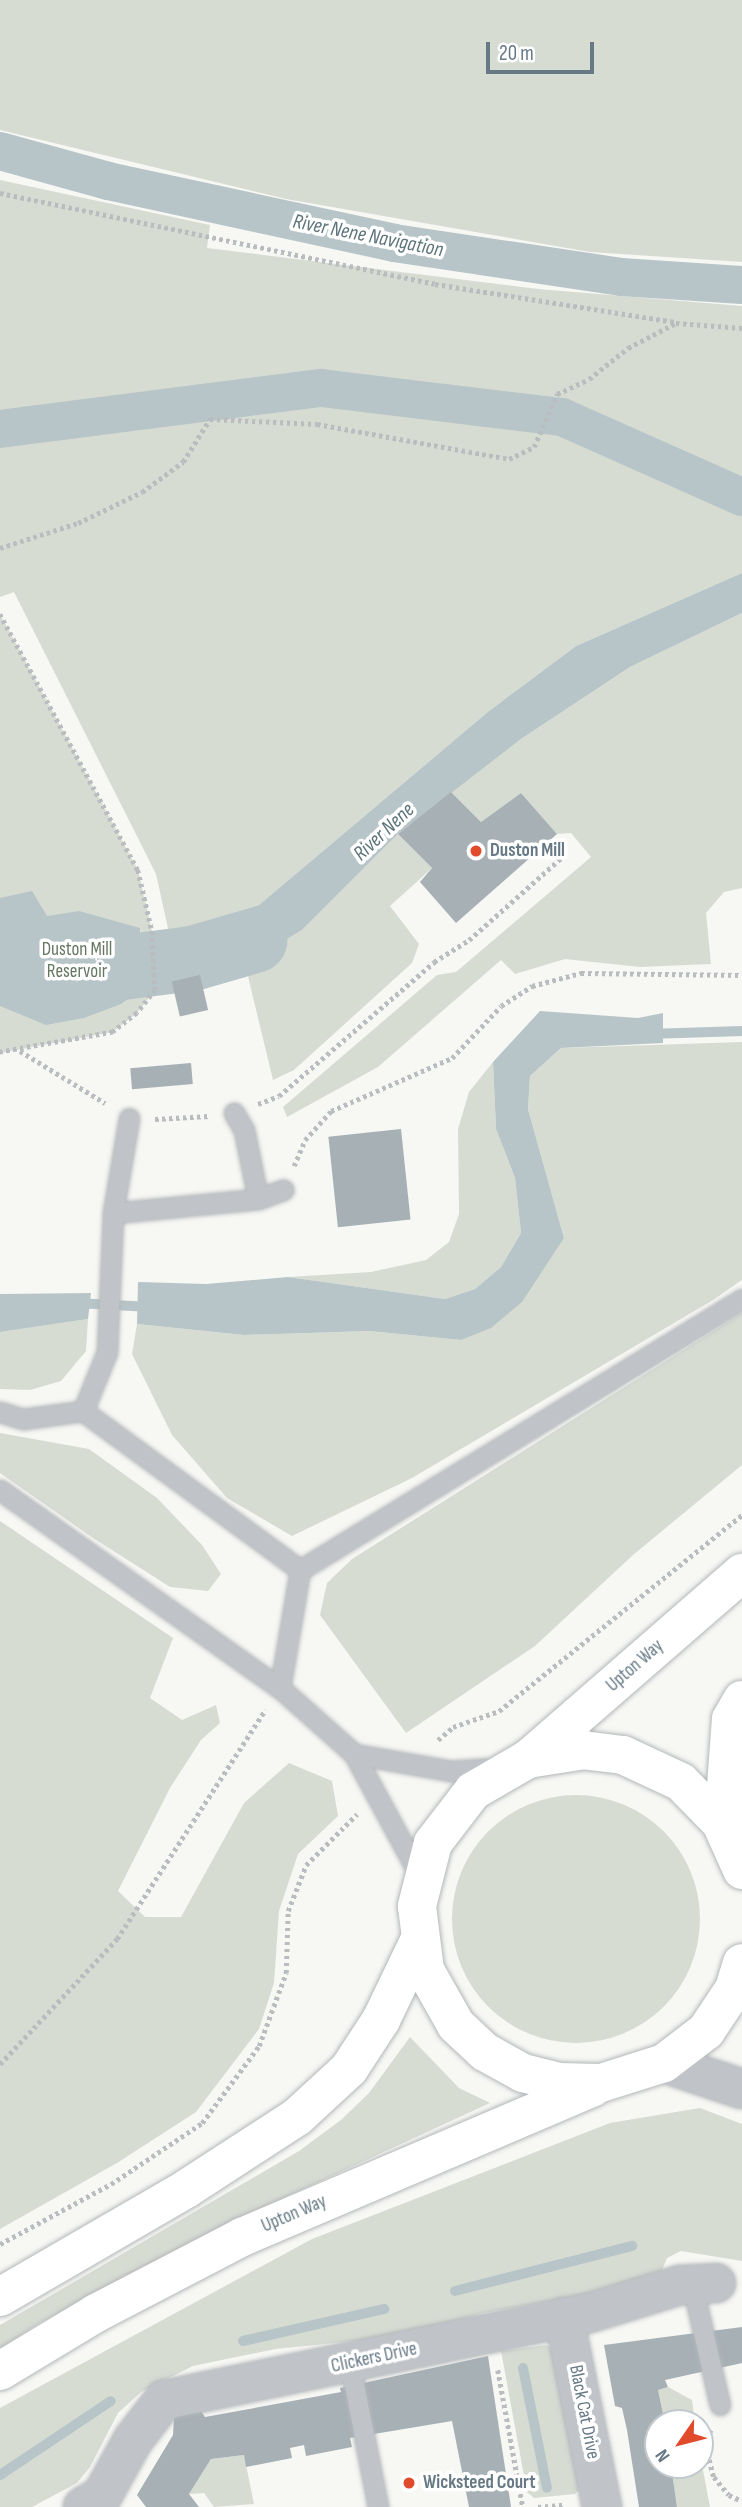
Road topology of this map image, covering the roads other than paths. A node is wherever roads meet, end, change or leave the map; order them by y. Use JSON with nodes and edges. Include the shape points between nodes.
{"nodes":[{"id":1,"x":233,"y":1113,"type":"road end"},
{"id":2,"x":129,"y":1118,"type":"road end"},
{"id":3,"x":284,"y":1190,"type":"road end"},
{"id":4,"x":258,"y":1199,"type":"junction"},
{"id":5,"x":113,"y":1213,"type":"junction"},
{"id":6,"x":742,"y":1299,"type":"edge"},
{"id":7,"x":83,"y":1411,"type":"junction"},
{"id":8,"x":0,"y":1412,"type":"edge"},
{"id":9,"x":0,"y":1490,"type":"edge"},
{"id":10,"x":300,"y":1570,"type":"junction"},
{"id":11,"x":742,"y":1573,"type":"edge"},
{"id":12,"x":279,"y":1688,"type":"junction"},
{"id":13,"x":742,"y":1700,"type":"edge"},
{"id":14,"x":354,"y":1754,"type":"junction"},
{"id":15,"x":519,"y":1763,"type":"junction"},
{"id":16,"x":742,"y":1868,"type":"edge"},
{"id":17,"x":421,"y":1878,"type":"junction"},
{"id":18,"x":418,"y":1942,"type":"junction"},
{"id":19,"x":742,"y":1963,"type":"edge"},
{"id":20,"x":664,"y":2063,"type":"junction"},
{"id":21,"x":601,"y":2083,"type":"junction"},
{"id":22,"x":742,"y":2089,"type":"edge"},
{"id":23,"x":704,"y":2283,"type":"joint"},
{"id":24,"x":0,"y":2297,"type":"edge"},
{"id":25,"x":564,"y":2317,"type":"junction"},
{"id":26,"x":351,"y":2364,"type":"junction"},
{"id":27,"x":0,"y":2371,"type":"edge"},
{"id":28,"x":720,"y":2405,"type":"road end"},
{"id":29,"x":99,"y":2503,"type":"edge"},
{"id":30,"x":378,"y":2507,"type":"edge"},
{"id":31,"x":602,"y":2507,"type":"edge"}],
"edges":[{"from":1,"to":4,"type":"lane","via":[[244,1130]]},
{"from":2,"to":5,"type":"lane"},
{"from":3,"to":4,"type":"lane"},
{"from":4,"to":5,"type":"lane"},
{"from":5,"to":7,"type":"lane","via":[[107,1352]]},
{"from":6,"to":10,"type":"lane"},
{"from":7,"to":8,"type":"lane","via":[[23,1419]]},
{"from":7,"to":10,"type":"lane"},
{"from":9,"to":12,"type":"lane"},
{"from":10,"to":12,"type":"lane"},
{"from":11,"to":15,"type":"highway","name":"Upton Way"},
{"from":12,"to":14,"type":"lane"},
{"from":13,"to":16,"type":"highway","via":[[732,1719],[725,1800]]},
{"from":14,"to":15,"type":"lane","via":[[451,1772]]},
{"from":14,"to":17,"type":"lane"},
{"from":15,"to":16,"type":"highway","via":[[585,1750],[650,1764],[701,1799],[721,1823]]},
{"from":15,"to":17,"type":"highway","name":"Upton Way","via":[[473,1791],[446,1822]]},
{"from":17,"to":18,"type":"highway"},
{"from":18,"to":21,"type":"highway","via":[[425,1970],[456,2025],[485,2052],[523,2073],[559,2082]]},
{"from":18,"to":24,"type":"highway","via":[[381,2020],[349,2069],[297,2117],[186,2189]]},
{"from":19,"to":20,"type":"highway","via":[[734,1989],[706,2031]]},
{"from":20,"to":21,"type":"highway"},
{"from":20,"to":22,"type":"street"},
{"from":21,"to":27,"type":"highway","name":"Upton Way","via":[[242,2237],[96,2313]]},
{"from":23,"to":25,"type":"street","name":"Clickers Drive"},
{"from":23,"to":28,"type":"lane"},
{"from":25,"to":26,"type":"street","name":"Clickers Drive"},
{"from":25,"to":31,"type":"street","name":"Black Cat Drive"},
{"from":26,"to":29,"type":"street","name":"Clickers Drive","via":[[164,2400],[133,2440]]},
{"from":26,"to":30,"type":"lane"}]}
